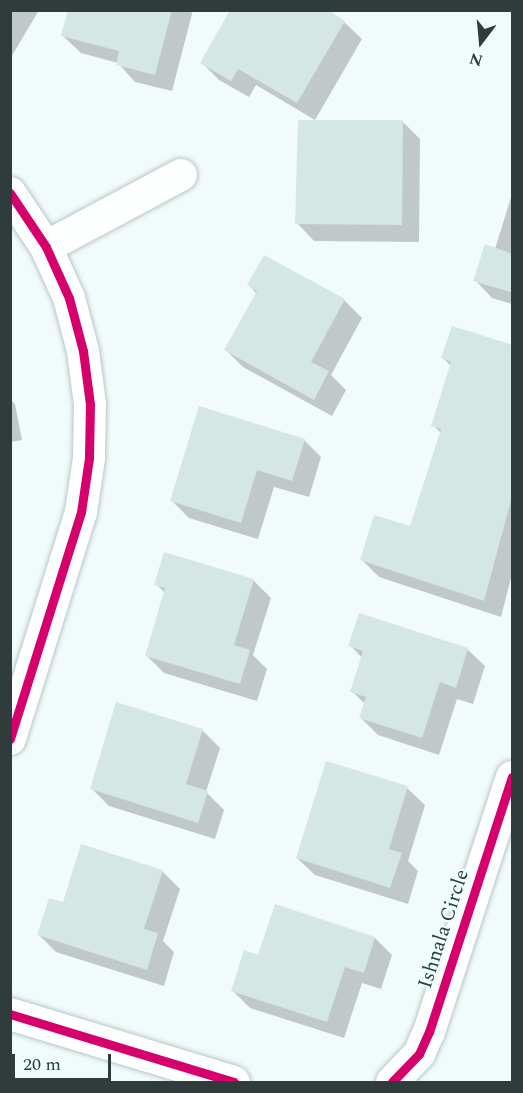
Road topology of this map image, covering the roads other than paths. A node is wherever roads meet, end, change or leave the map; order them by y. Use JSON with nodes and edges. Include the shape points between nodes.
{"nodes":[{"id":1,"x":181,"y":175,"type":"dead end"},
{"id":2,"x":10,"y":193,"type":"edge"},
{"id":3,"x":46,"y":247,"type":"junction"},
{"id":4,"x":10,"y":739,"type":"edge"},
{"id":5,"x":513,"y":777,"type":"edge"},
{"id":6,"x":10,"y":1014,"type":"edge"},
{"id":7,"x":234,"y":1083,"type":"edge"},
{"id":8,"x":392,"y":1083,"type":"edge"}],
"edges":[{"from":1,"to":3,"type":"street"},
{"from":2,"to":3,"type":"street"},
{"from":3,"to":4,"type":"street","via":[[69,298],[83,351],[90,404],[89,458],[81,512]]},
{"from":5,"to":8,"type":"street","name":"Ishnala Circle","via":[[429,1032],[418,1054]]},
{"from":6,"to":7,"type":"street"}]}
